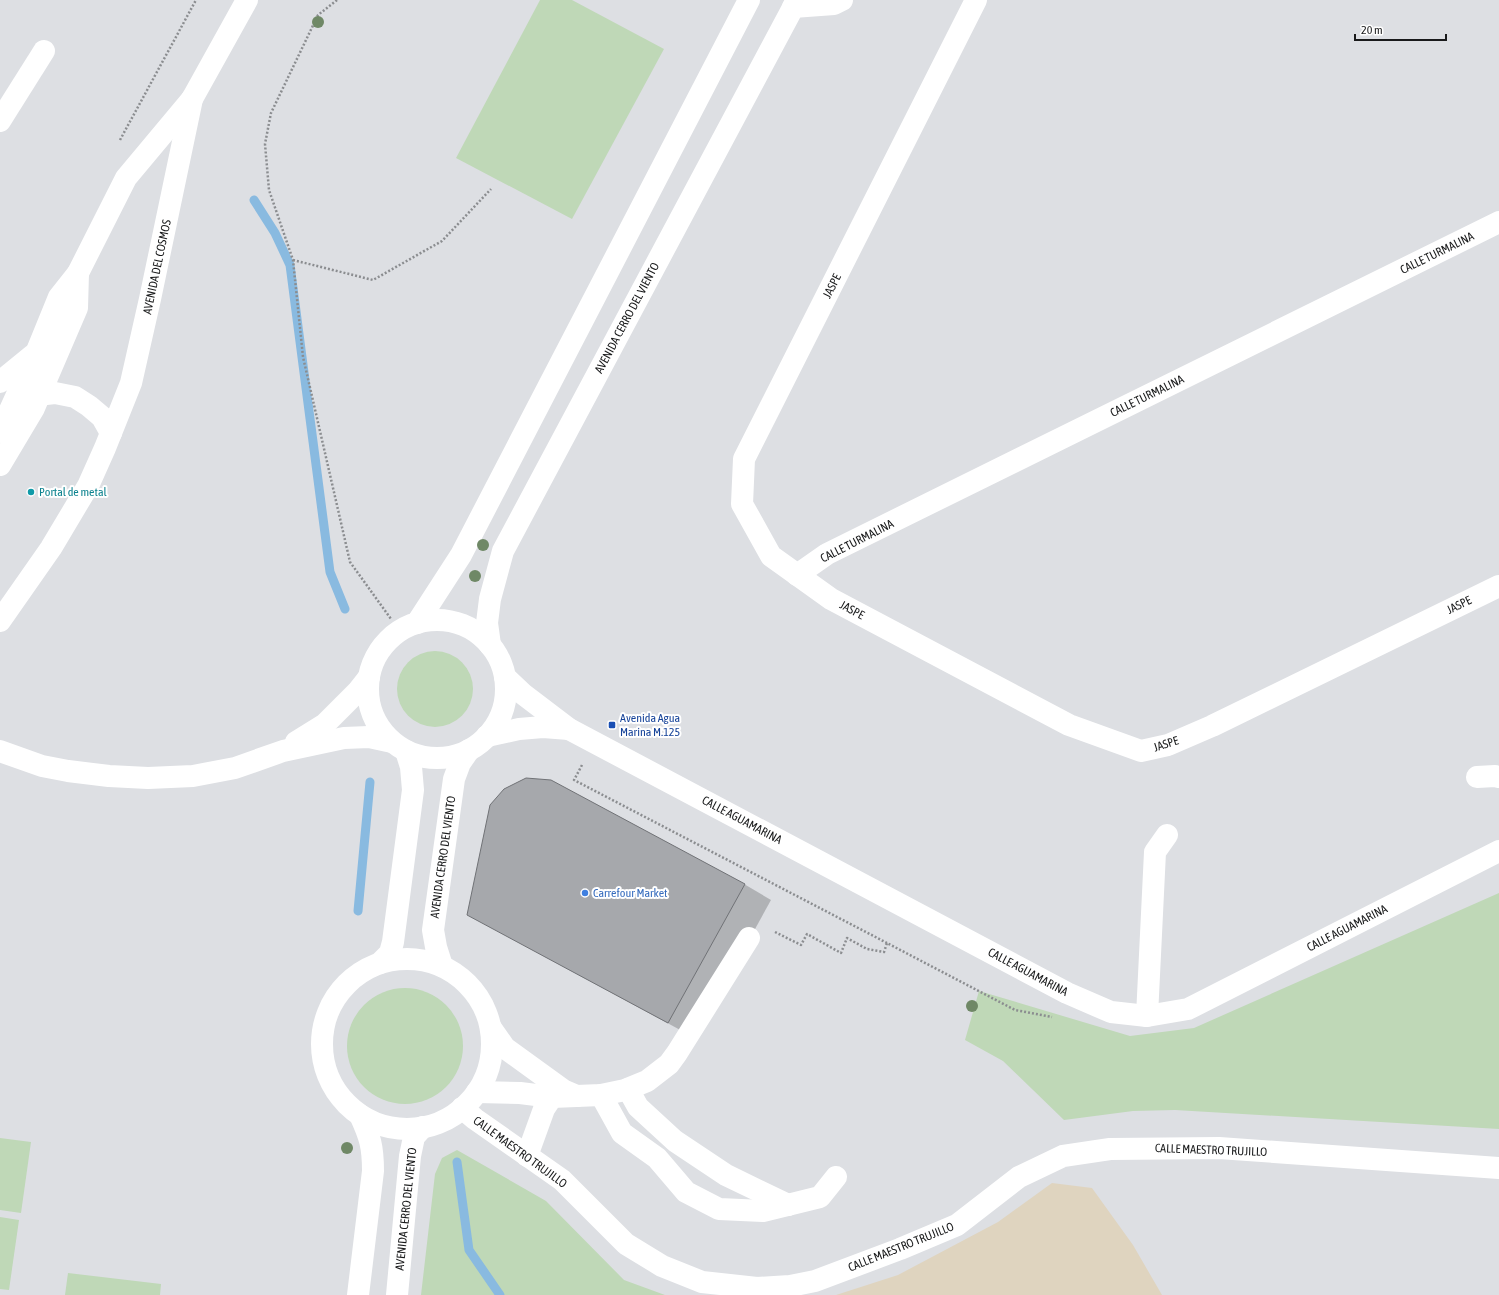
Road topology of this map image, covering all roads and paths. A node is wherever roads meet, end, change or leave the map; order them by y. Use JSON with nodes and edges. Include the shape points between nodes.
{"nodes":[{"id":1,"x":247,"y":0,"type":"edge"},
{"id":2,"x":337,"y":0,"type":"edge"},
{"id":3,"x":749,"y":0,"type":"edge"},
{"id":4,"x":842,"y":0,"type":"edge"},
{"id":5,"x":976,"y":0,"type":"edge"},
{"id":6,"x":795,"y":4,"type":"edge"},
{"id":7,"x":44,"y":51,"type":"dead end"},
{"id":8,"x":192,"y":100,"type":"junction"},
{"id":9,"x":0,"y":121,"type":"edge"},
{"id":10,"x":491,"y":189,"type":"dead end"},
{"id":11,"x":1499,"y":222,"type":"edge"},
{"id":12,"x":293,"y":260,"type":"junction"},
{"id":13,"x":78,"y":273,"type":"junction"},
{"id":14,"x":37,"y":351,"type":"junction"},
{"id":15,"x":0,"y":382,"type":"edge"},
{"id":16,"x":40,"y":396,"type":"junction"},
{"id":17,"x":8,"y":398,"type":"edge"},
{"id":18,"x":0,"y":432,"type":"edge"},
{"id":19,"x":111,"y":433,"type":"junction"},
{"id":20,"x":0,"y":465,"type":"edge"},
{"id":21,"x":797,"y":575,"type":"junction"},
{"id":22,"x":1499,"y":586,"type":"edge"},
{"id":23,"x":0,"y":621,"type":"edge"},
{"id":24,"x":408,"y":627,"type":"junction"},
{"id":25,"x":490,"y":645,"type":"junction"},
{"id":26,"x":368,"y":677,"type":"junction"},
{"id":27,"x":505,"y":677,"type":"junction"},
{"id":28,"x":569,"y":729,"type":"junction"},
{"id":29,"x":487,"y":736,"type":"junction"},
{"id":30,"x":594,"y":742,"type":"junction"},
{"id":31,"x":399,"y":746,"type":"junction"},
{"id":32,"x":469,"y":750,"type":"junction"},
{"id":33,"x":283,"y":751,"type":"junction"},
{"id":34,"x":5,"y":754,"type":"edge"},
{"id":35,"x":1477,"y":777,"type":"dead end"},
{"id":36,"x":1499,"y":777,"type":"edge"},
{"id":37,"x":1167,"y":835,"type":"dead end"},
{"id":38,"x":1499,"y":850,"type":"edge"},
{"id":39,"x":749,"y":938,"type":"joint"},
{"id":40,"x":887,"y":943,"type":"junction"},
{"id":41,"x":380,"y":963,"type":"junction"},
{"id":42,"x":442,"y":966,"type":"junction"},
{"id":43,"x":1067,"y":993,"type":"junction"},
{"id":44,"x":1146,"y":1016,"type":"junction"},
{"id":45,"x":491,"y":1028,"type":"junction"},
{"id":46,"x":628,"y":1089,"type":"junction"},
{"id":47,"x":477,"y":1092,"type":"junction"},
{"id":48,"x":601,"y":1095,"type":"junction"},
{"id":49,"x":578,"y":1096,"type":"junction"},
{"id":50,"x":552,"y":1097,"type":"junction"},
{"id":51,"x":462,"y":1108,"type":"junction"},
{"id":52,"x":360,"y":1115,"type":"junction"},
{"id":53,"x":423,"y":1127,"type":"junction"},
{"id":54,"x":527,"y":1156,"type":"junction"},
{"id":55,"x":1499,"y":1168,"type":"edge"},
{"id":56,"x":836,"y":1177,"type":"dead end"},
{"id":57,"x":788,"y":1205,"type":"junction"},
{"id":58,"x":358,"y":1295,"type":"edge"},
{"id":59,"x":397,"y":1295,"type":"edge"}],
"edges":[{"from":1,"to":8,"type":"street","name":"AVENIDA DEL COSMOS"},
{"from":2,"to":12,"type":"path","via":[[318,14],[271,113],[265,144],[269,190]]},
{"from":3,"to":24,"type":"street","via":[[461,555]]},
{"from":4,"to":6,"type":"street","via":[[834,4]]},
{"from":5,"to":21,"type":"street","name":"JASPE","via":[[744,459],[742,504],[771,556]]},
{"from":6,"to":25,"type":"street","name":"AVENIDA CERRO DEL VIENTO","via":[[503,551],[490,599],[487,623]]},
{"from":7,"to":9,"type":"street"},
{"from":8,"to":13,"type":"street","name":"AVENIDA DEL COSMOS","via":[[126,178]]},
{"from":8,"to":19,"type":"street","name":"AVENIDA DEL COSMOS","via":[[130,383]]},
{"from":10,"to":12,"type":"path","via":[[442,241],[373,280]]},
{"from":11,"to":21,"type":"street","name":"CALLE TURMALINA","via":[[827,554]]},
{"from":12,"to":24,"type":"path","via":[[303,357],[350,562]]},
{"from":13,"to":14,"type":"street","name":"AVENIDA DEL COSMOS","via":[[59,297]]},
{"from":13,"to":16,"type":"street","name":"AVENIDA DEL COSMOS","via":[[77,308]]},
{"from":14,"to":15,"type":"street"},
{"from":14,"to":17,"type":"street","name":"AVENIDA DEL COSMOS"},
{"from":16,"to":17,"type":"street"},
{"from":16,"to":19,"type":"street","via":[[55,393],[75,397],[102,417]]},
{"from":16,"to":20,"type":"street","name":"AVENIDA DEL COSMOS"},
{"from":17,"to":18,"type":"street","name":"AVENIDA DEL COSMOS"},
{"from":19,"to":23,"type":"street","name":"AVENIDA DEL COSMOS","via":[[88,486],[51,548]]},
{"from":21,"to":22,"type":"street","name":"JASPE","via":[[831,599],[1069,725],[1142,751],[1168,745],[1212,726]]},
{"from":24,"to":25,"type":"street","via":[[433,620],[449,621],[465,625]]},
{"from":24,"to":26,"type":"street","via":[[385,643],[374,659]]},
{"from":25,"to":27,"type":"street","via":[[500,660]]},
{"from":26,"to":31,"type":"street","via":[[371,712],[380,728]]},
{"from":26,"to":33,"type":"street","via":[[358,691],[325,724]]},
{"from":27,"to":28,"type":"street","name":"CALLE AGUAMARINA"},
{"from":27,"to":29,"type":"street","via":[[504,709],[497,724]]},
{"from":28,"to":29,"type":"street","name":"CALLE AGUAMARINA","via":[[519,729]]},
{"from":28,"to":30,"type":"street","name":"CALLE AGUAMARINA"},
{"from":29,"to":32,"type":"street"},
{"from":30,"to":40,"type":"path","via":[[574,780]]},
{"from":30,"to":43,"type":"street","name":"CALLE AGUAMARINA"},
{"from":31,"to":32,"type":"street","via":[[426,758],[448,757]]},
{"from":31,"to":33,"type":"street","via":[[369,737],[344,738]]},
{"from":31,"to":41,"type":"street","via":[[411,767],[413,790],[393,942],[390,952]]},
{"from":32,"to":42,"type":"street","name":"AVENIDA CERRO DEL VIENTO","via":[[460,762],[454,780],[433,930]]},
{"from":33,"to":34,"type":"street","via":[[235,768],[193,776],[148,778],[68,771]]},
{"from":35,"to":36,"type":"street"},
{"from":37,"to":44,"type":"street","via":[[1155,852]]},
{"from":38,"to":44,"type":"street","name":"CALLE AGUAMARINA","via":[[1188,1009]]},
{"from":39,"to":40,"type":"path","via":[[769,929],[801,945],[807,934],[841,953],[848,938],[867,949],[884,952]]},
{"from":39,"to":46,"type":"street","via":[[669,1064],[647,1081]]},
{"from":40,"to":43,"type":"path","via":[[1015,1010],[1055,1018]]},
{"from":41,"to":42,"type":"street","via":[[400,959],[422,960]]},
{"from":41,"to":52,"type":"street","via":[[359,974],[341,990],[329,1010],[322,1032],[323,1056],[329,1079],[342,1099]]},
{"from":42,"to":45,"type":"street","via":[[459,976],[474,991],[485,1008]]},
{"from":43,"to":44,"type":"street","name":"CALLE AGUAMARINA","via":[[1111,1012]]},
{"from":45,"to":47,"type":"street","via":[[492,1051],[487,1072]]},
{"from":45,"to":49,"type":"street","via":[[505,1048],[563,1090]]},
{"from":46,"to":48,"type":"street"},
{"from":46,"to":57,"type":"street","via":[[638,1108],[675,1140],[726,1175]]},
{"from":47,"to":50,"type":"street","via":[[520,1092]]},
{"from":47,"to":51,"type":"street"},
{"from":48,"to":49,"type":"street"},
{"from":48,"to":57,"type":"street","via":[[622,1133],[656,1158],[686,1192],[719,1209],[763,1211]]},
{"from":49,"to":50,"type":"street"},
{"from":50,"to":54,"type":"street","via":[[544,1109]]},
{"from":51,"to":53,"type":"street","via":[[437,1123]]},
{"from":51,"to":54,"type":"street","name":"CALLE MAESTRO TRUJILLO"},
{"from":52,"to":53,"type":"street","via":[[380,1124],[402,1128]]},
{"from":52,"to":58,"type":"street","via":[[370,1137],[373,1170]]},
{"from":53,"to":59,"type":"street","name":"AVENIDA CERRO DEL VIENTO","via":[[414,1138],[410,1156]]},
{"from":54,"to":55,"type":"street","name":"CALLE MAESTRO TRUJILLO","via":[[562,1180],[626,1244],[662,1266],[702,1282],[757,1288],[815,1281],[957,1225],[1019,1178],[1063,1156],[1110,1149],[1219,1148]]},
{"from":56,"to":57,"type":"street","via":[[820,1197]]}]}
